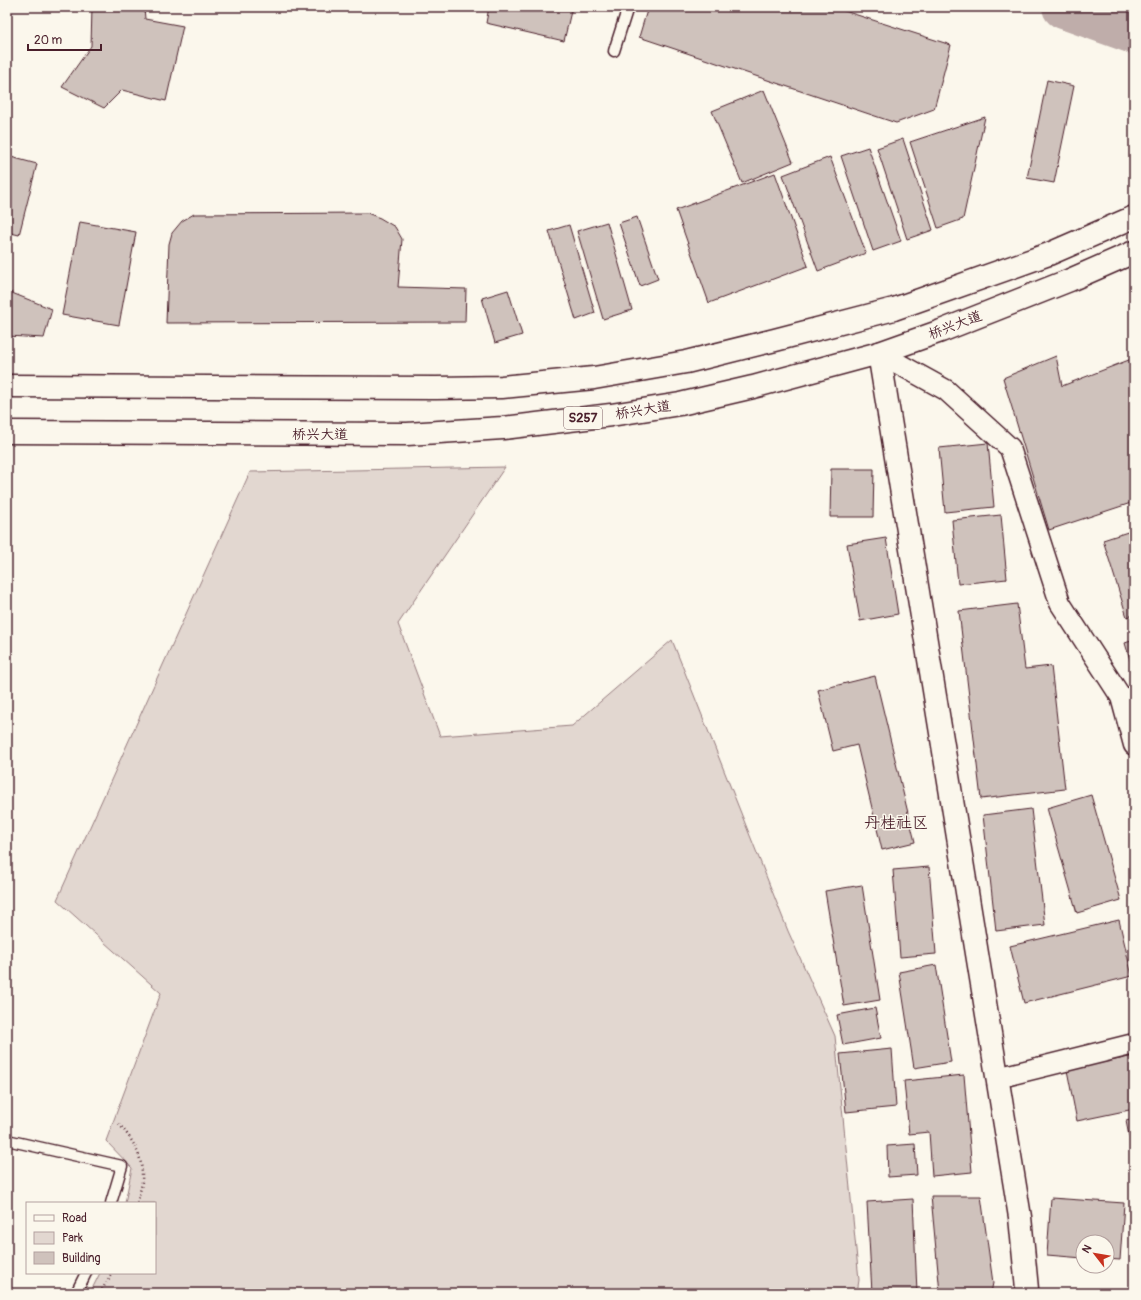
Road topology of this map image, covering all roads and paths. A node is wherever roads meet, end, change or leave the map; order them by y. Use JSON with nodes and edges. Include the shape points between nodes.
{"nodes":[{"id":1,"x":628,"y":7,"type":"edge"},
{"id":2,"x":614,"y":51,"type":"dead end"},
{"id":3,"x":1134,"y":217,"type":"edge"},
{"id":4,"x":1134,"y":252,"type":"edge"},
{"id":5,"x":879,"y":353,"type":"junction"},
{"id":6,"x":7,"y":386,"type":"edge"},
{"id":7,"x":7,"y":432,"type":"edge"},
{"id":8,"x":1134,"y":745,"type":"edge"},
{"id":9,"x":1134,"y":1044,"type":"edge"},
{"id":10,"x":997,"y":1078,"type":"junction"},
{"id":11,"x":7,"y":1140,"type":"edge"},
{"id":12,"x":111,"y":1202,"type":"edge"},
{"id":13,"x":86,"y":1274,"type":"edge"},
{"id":14,"x":111,"y":1274,"type":"edge"},
{"id":15,"x":1027,"y":1291,"type":"edge"},
{"id":16,"x":76,"y":1293,"type":"edge"},
{"id":17,"x":100,"y":1293,"type":"edge"}],
"edges":[{"from":1,"to":2,"type":"lane"},
{"from":3,"to":6,"type":"main road","via":[[1049,254],[894,309],[686,362],[594,378],[502,387],[436,388]]},
{"from":4,"to":5,"type":"main road","name":"桥兴大道","number":"S257","via":[[1070,280]]},
{"from":5,"to":7,"type":"main road","name":"桥兴大道","number":"S257","via":[[680,404],[503,428],[407,434]]},
{"from":5,"to":8,"type":"street","via":[[946,390],[1010,448],[1060,603],[1121,697]]},
{"from":5,"to":10,"type":"main road"},
{"from":9,"to":10,"type":"street"},
{"from":10,"to":15,"type":"main road","via":[[1020,1217]]},
{"from":11,"to":12,"type":"lane","via":[[122,1166]]},
{"from":13,"to":16,"type":"lane"},
{"from":14,"to":17,"type":"path"}]}
